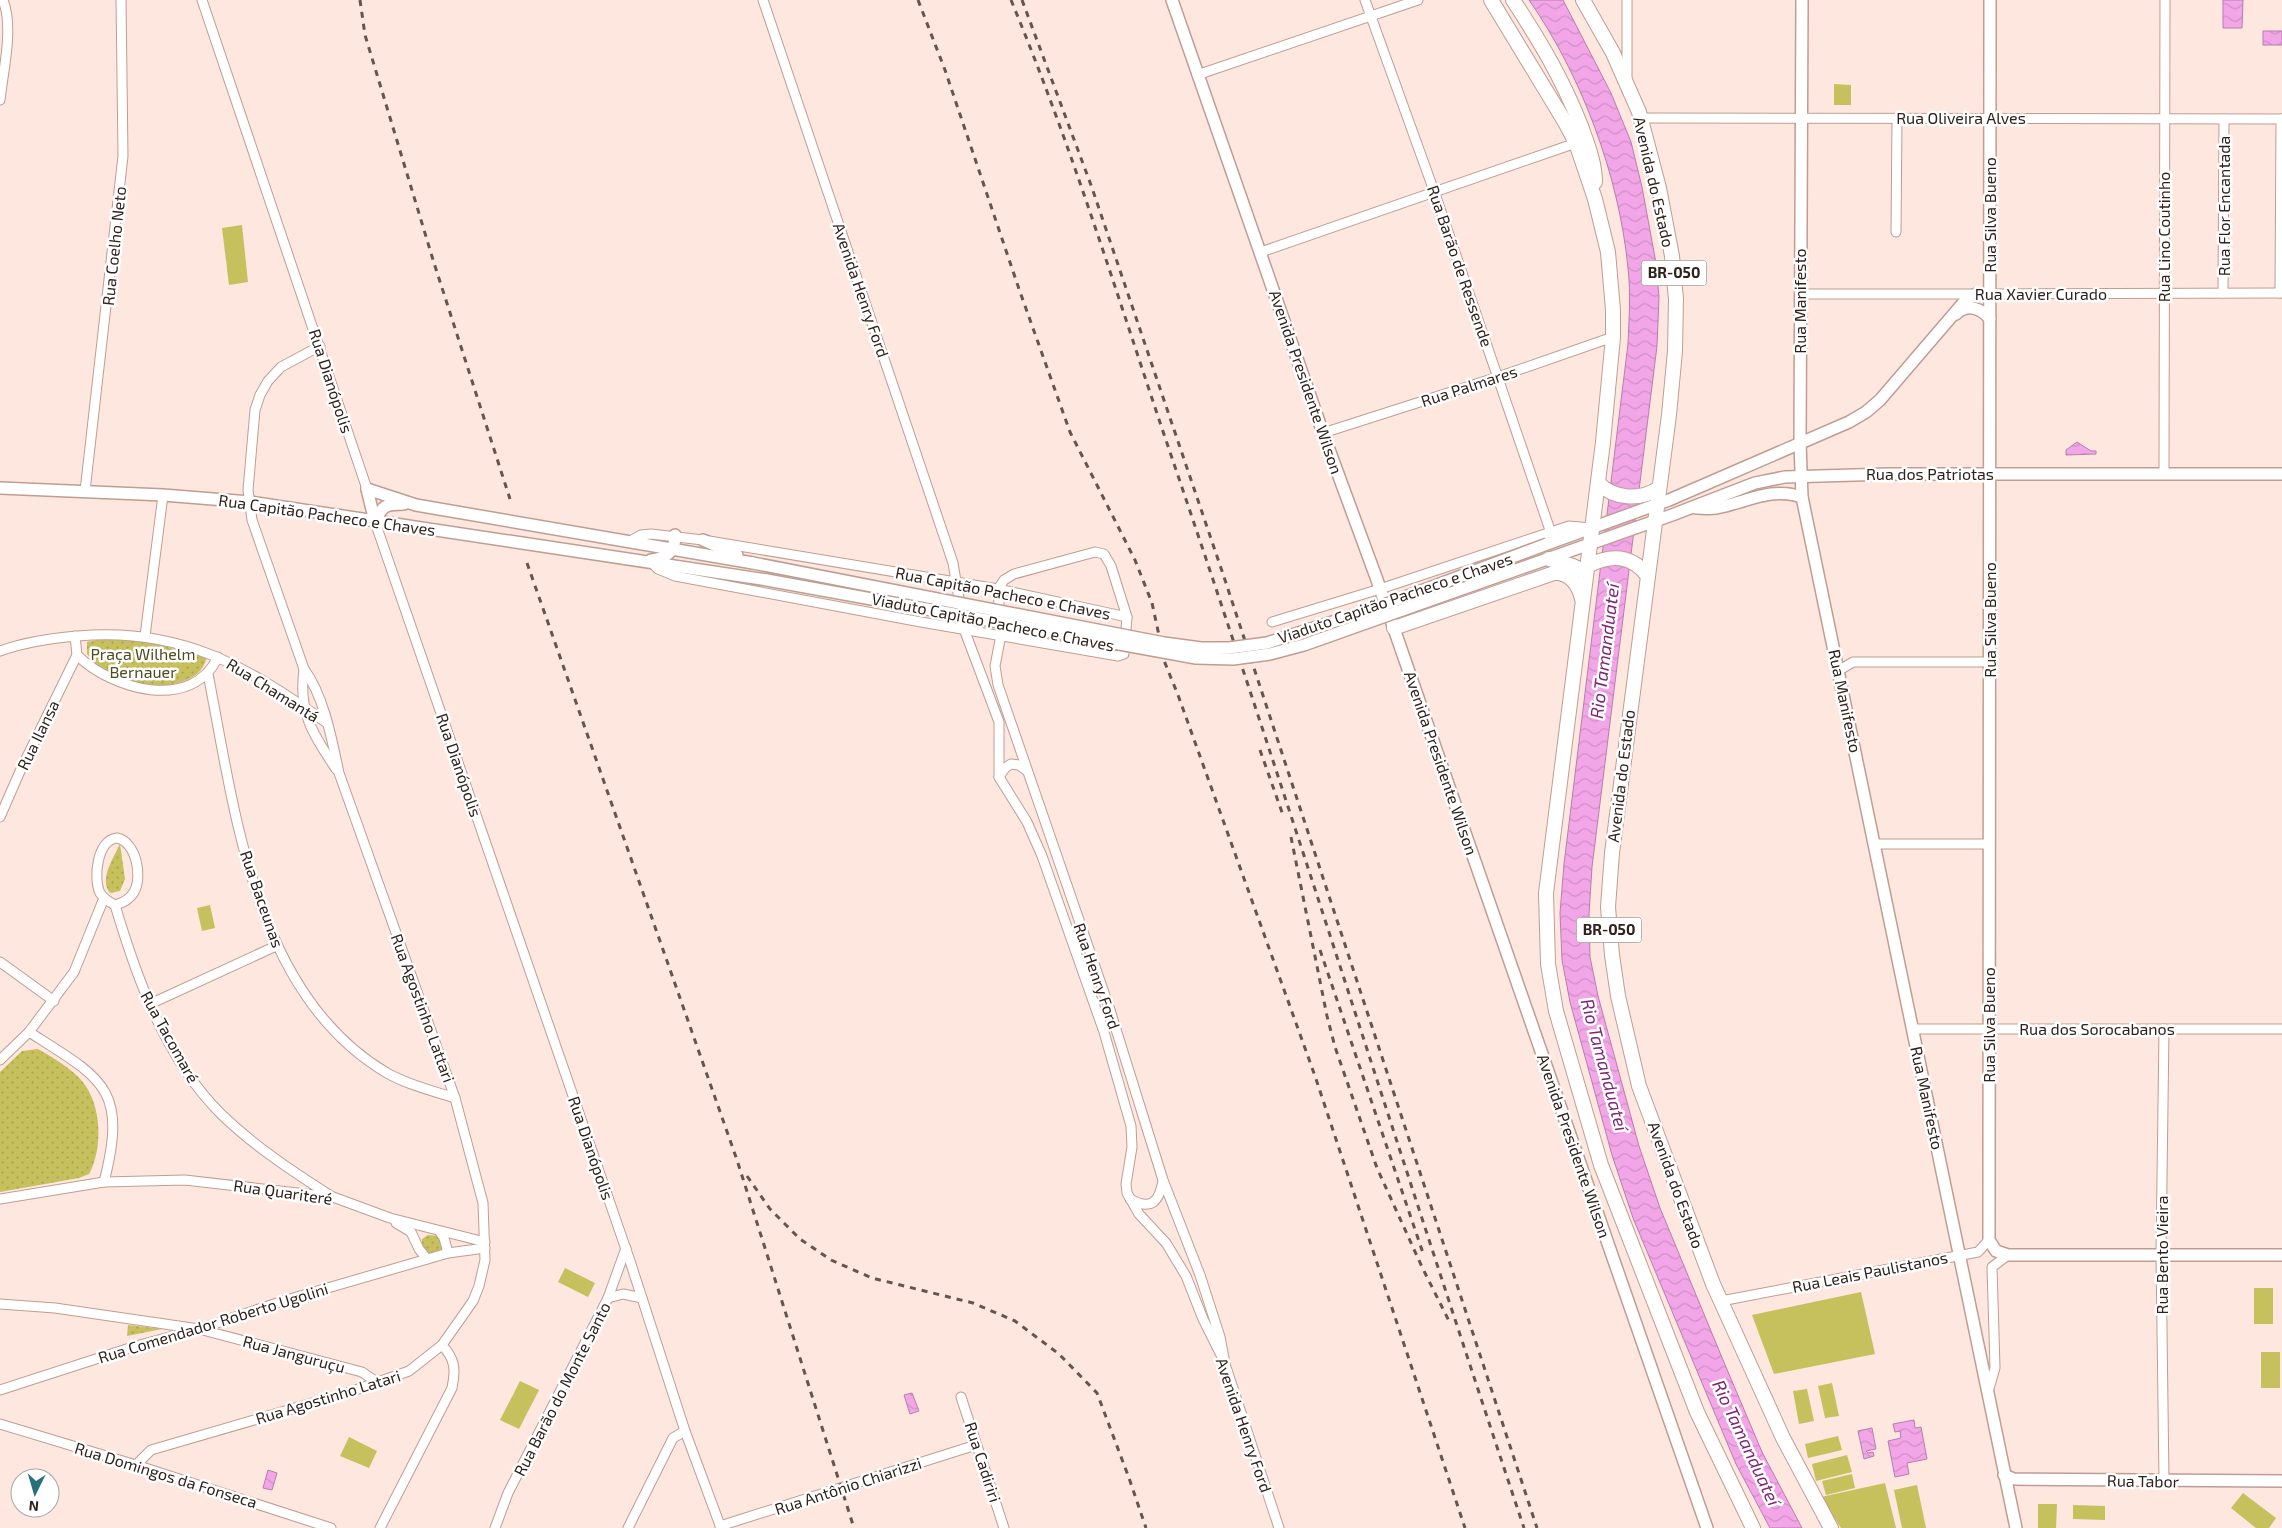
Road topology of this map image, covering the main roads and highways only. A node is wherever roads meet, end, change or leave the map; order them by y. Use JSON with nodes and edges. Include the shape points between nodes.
{"nodes":[{"id":1,"x":1172,"y":0,"type":"edge"},
{"id":2,"x":1491,"y":0,"type":"edge"},
{"id":3,"x":1513,"y":0,"type":"edge"},
{"id":4,"x":1583,"y":0,"type":"edge"},
{"id":5,"x":1802,"y":0,"type":"edge"},
{"id":6,"x":1990,"y":0,"type":"edge"},
{"id":7,"x":1595,"y":199,"type":"junction"},
{"id":8,"x":1990,"y":294,"type":"junction"},
{"id":9,"x":1952,"y":316,"type":"junction"},
{"id":10,"x":1990,"y":319,"type":"junction"},
{"id":11,"x":1800,"y":443,"type":"junction"},
{"id":12,"x":1990,"y":474,"type":"junction"},
{"id":13,"x":2282,"y":474,"type":"edge"},
{"id":14,"x":1800,"y":475,"type":"junction"},
{"id":15,"x":1598,"y":483,"type":"junction"},
{"id":16,"x":0,"y":488,"type":"edge"},
{"id":17,"x":1659,"y":488,"type":"junction"},
{"id":18,"x":367,"y":489,"type":"joint"},
{"id":19,"x":1802,"y":497,"type":"junction"},
{"id":20,"x":1657,"y":504,"type":"junction"},
{"id":21,"x":416,"y":505,"type":"junction"},
{"id":22,"x":1692,"y":508,"type":"junction"},
{"id":23,"x":505,"y":519,"type":"junction"},
{"id":24,"x":375,"y":522,"type":"junction"},
{"id":25,"x":1655,"y":522,"type":"junction"},
{"id":26,"x":1591,"y":528,"type":"junction"},
{"id":27,"x":675,"y":535,"type":"road end"},
{"id":28,"x":496,"y":539,"type":"junction"},
{"id":29,"x":703,"y":540,"type":"road end"},
{"id":30,"x":1590,"y":543,"type":"junction"},
{"id":31,"x":674,"y":547,"type":"junction"},
{"id":32,"x":1550,"y":558,"type":"junction"},
{"id":33,"x":640,"y":561,"type":"junction"},
{"id":34,"x":753,"y":562,"type":"junction"},
{"id":35,"x":1586,"y":569,"type":"junction"},
{"id":36,"x":1648,"y":576,"type":"junction"},
{"id":37,"x":767,"y":580,"type":"joint"},
{"id":38,"x":1582,"y":599,"type":"junction"},
{"id":39,"x":1394,"y":628,"type":"junction"},
{"id":40,"x":2282,"y":1255,"type":"edge"},
{"id":41,"x":2004,"y":1475,"type":"junction"},
{"id":42,"x":2017,"y":1479,"type":"junction"},
{"id":43,"x":2282,"y":1481,"type":"edge"},
{"id":44,"x":2009,"y":1497,"type":"junction"},
{"id":45,"x":1707,"y":1528,"type":"edge"},
{"id":46,"x":1752,"y":1528,"type":"edge"},
{"id":47,"x":1831,"y":1528,"type":"edge"},
{"id":48,"x":2016,"y":1528,"type":"edge"}],
"edges":[{"from":1,"to":39,"type":"main road","name":"Avenida Presidente Wilson"},
{"from":2,"to":7,"type":"highway","via":[[1576,143]]},
{"from":3,"to":7,"type":"highway","via":[[1547,51],[1588,145],[1595,177]]},
{"from":4,"to":17,"type":"highway","name":"Avenida do Estado","number":"BR-050","via":[[1613,53],[1640,118],[1659,188],[1672,256],[1676,299],[1675,351]]},
{"from":5,"to":11,"type":"main road","name":"Rua Manifesto"},
{"from":6,"to":8,"type":"main road","name":"Rua Silva Bueno"},
{"from":7,"to":15,"type":"highway","via":[[1608,252],[1613,336]]},
{"from":8,"to":9,"type":"main road","name":"Rua Xavier Curado","via":[[1976,294]]},
{"from":8,"to":10,"type":"main road","name":"Rua Silva Bueno"},
{"from":9,"to":10,"type":"main road","via":[[1966,308],[1983,311]]},
{"from":9,"to":11,"type":"main road","via":[[1874,406],[1849,422]]},
{"from":10,"to":12,"type":"main road","name":"Rua Silva Bueno"},
{"from":11,"to":14,"type":"main road","name":"Rua Manifesto"},
{"from":11,"to":20,"type":"main road"},
{"from":12,"to":13,"type":"main road","name":"Rua dos Patriotas"},
{"from":12,"to":14,"type":"main road","name":"Rua dos Patriotas"},
{"from":12,"to":40,"type":"main road","name":"Rua Silva Bueno","via":[[1989,1240],[1996,1250],[2008,1255]]},
{"from":14,"to":19,"type":"main road","name":"Rua Manifesto"},
{"from":14,"to":22,"type":"main road","name":"Rua dos Patriotas","via":[[1755,483]]},
{"from":15,"to":17,"type":"highway","via":[[1611,493],[1626,496],[1648,494]]},
{"from":15,"to":26,"type":"highway"},
{"from":16,"to":24,"type":"main road","name":"Rua Capitão Pacheco e Chaves","via":[[250,502]]},
{"from":17,"to":20,"type":"highway","name":"Avenida do Estado","number":"BR-050"},
{"from":18,"to":21,"type":"main road","name":"Rua Capitão Pacheco e Chaves"},
{"from":18,"to":24,"type":"main road","name":"Rua Dianópolis"},
{"from":19,"to":22,"type":"main road","via":[[1773,493],[1715,509]]},
{"from":19,"to":41,"type":"main road","name":"Rua Manifesto"},
{"from":20,"to":25,"type":"highway","name":"Avenida do Estado","number":"BR-050"},
{"from":20,"to":26,"type":"main road"},
{"from":21,"to":23,"type":"main road","name":"Rua Capitão Pacheco e Chaves"},
{"from":21,"to":24,"type":"main road","via":[[386,506],[380,510]]},
{"from":22,"to":25,"type":"main road","name":"Rua dos Patriotas"},
{"from":23,"to":28,"type":"main road","via":[[497,528]]},
{"from":23,"to":31,"type":"main road","name":"Rua Capitão Pacheco e Chaves"},
{"from":24,"to":28,"type":"main road","name":"Rua Capitão Pacheco e Chaves"},
{"from":25,"to":30,"type":"main road","name":"Rua dos Patriotas"},
{"from":25,"to":36,"type":"highway","name":"Avenida do Estado","number":"BR-050"},
{"from":26,"to":30,"type":"highway"},
{"from":26,"to":34,"type":"main road","name":"Viaduto Capitão Pacheco e Chaves","bridge":true,"via":[[1370,610],[1267,643],[1230,648],[1164,643]]},
{"from":27,"to":31,"type":"main road"},
{"from":28,"to":33,"type":"main road","name":"Rua Capitão Pacheco e Chaves"},
{"from":29,"to":34,"type":"main road"},
{"from":30,"to":32,"type":"main road","name":"Viaduto Capitão Pacheco e Chaves"},
{"from":30,"to":35,"type":"highway"},
{"from":31,"to":33,"type":"main road","via":[[663,558]]},
{"from":31,"to":34,"type":"main road","name":"Rua Capitão Pacheco e Chaves"},
{"from":32,"to":35,"type":"highway"},
{"from":32,"to":37,"type":"main road","name":"Viaduto Capitão Pacheco e Chaves","bridge":true,"via":[[1304,645],[1233,659],[1168,654]]},
{"from":33,"to":37,"type":"main road","name":"Rua Capitão Pacheco e Chaves"},
{"from":35,"to":36,"type":"highway","via":[[1605,558],[1622,558],[1638,566]]},
{"from":35,"to":38,"type":"highway"},
{"from":36,"to":47,"type":"highway","name":"Avenida do Estado","number":"BR-050","via":[[1612,853],[1609,929],[1618,996],[1639,1086],[1721,1302],[1782,1438]]},
{"from":38,"to":39,"type":"highway","via":[[1572,578],[1554,573]]},
{"from":38,"to":46,"type":"highway","via":[[1546,893],[1548,964],[1556,1011],[1601,1165],[1624,1227],[1697,1412]]},
{"from":39,"to":45,"type":"main road","name":"Avenida Presidente Wilson"},
{"from":41,"to":42,"type":"main road","name":"Rua Tabor"},
{"from":41,"to":44,"type":"main road","name":"Rua Manifesto"},
{"from":42,"to":43,"type":"main road","name":"Rua Tabor"},
{"from":42,"to":44,"type":"main road"},
{"from":44,"to":48,"type":"main road","name":"Rua Manifesto"}]}
